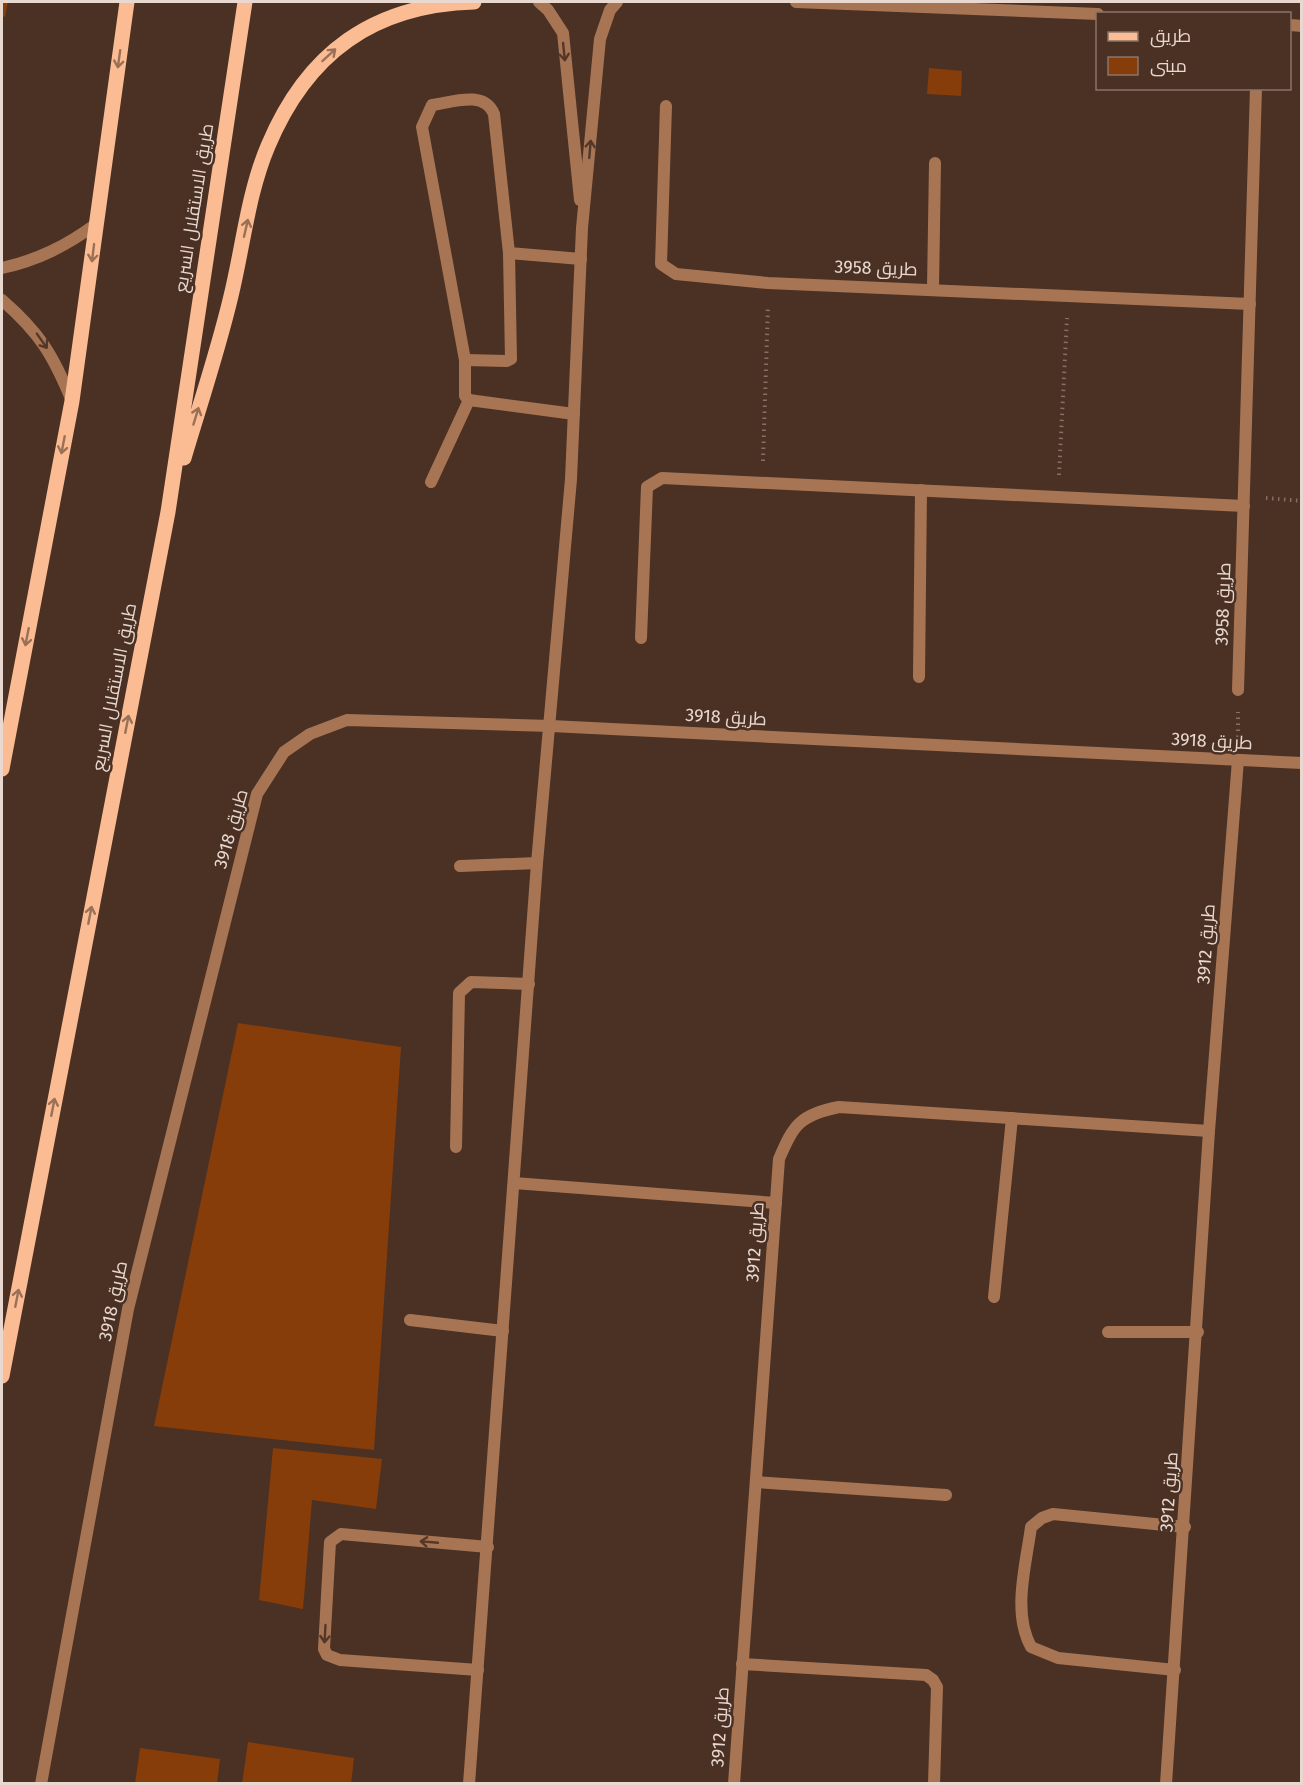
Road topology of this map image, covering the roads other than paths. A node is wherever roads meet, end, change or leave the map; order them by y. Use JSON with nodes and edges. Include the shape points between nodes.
{"nodes":[{"id":1,"x":127,"y":2,"type":"edge"},
{"id":2,"x":245,"y":2,"type":"edge"},
{"id":3,"x":474,"y":2,"type":"edge"},
{"id":4,"x":539,"y":2,"type":"edge"},
{"id":5,"x":617,"y":2,"type":"edge"},
{"id":6,"x":796,"y":2,"type":"edge"},
{"id":7,"x":1062,"y":7,"type":"edge"},
{"id":8,"x":1096,"y":14,"type":"edge"},
{"id":9,"x":1257,"y":90,"type":"edge"},
{"id":10,"x":666,"y":106,"type":"dead end"},
{"id":11,"x":936,"y":163,"type":"dead end"},
{"id":12,"x":96,"y":224,"type":"junction"},
{"id":13,"x":582,"y":228,"type":"junction"},
{"id":14,"x":509,"y":253,"type":"junction"},
{"id":15,"x":581,"y":259,"type":"junction"},
{"id":16,"x":2,"y":268,"type":"edge"},
{"id":17,"x":933,"y":288,"type":"junction"},
{"id":18,"x":2,"y":300,"type":"edge"},
{"id":19,"x":1250,"y":304,"type":"junction"},
{"id":20,"x":465,"y":360,"type":"junction"},
{"id":21,"x":469,"y":400,"type":"junction"},
{"id":22,"x":72,"y":401,"type":"junction"},
{"id":23,"x":573,"y":414,"type":"junction"},
{"id":24,"x":431,"y":482,"type":"dead end"},
{"id":25,"x":921,"y":490,"type":"junction"},
{"id":26,"x":1244,"y":502,"type":"junction"},
{"id":27,"x":168,"y":513,"type":"junction"},
{"id":28,"x":640,"y":638,"type":"dead end"},
{"id":29,"x":919,"y":676,"type":"dead end"},
{"id":30,"x":1238,"y":690,"type":"road end"},
{"id":31,"x":551,"y":726,"type":"junction"},
{"id":32,"x":1238,"y":760,"type":"junction"},
{"id":33,"x":2,"y":762,"type":"edge"},
{"id":34,"x":1302,"y":763,"type":"edge"},
{"id":35,"x":537,"y":863,"type":"junction"},
{"id":36,"x":460,"y":866,"type":"dead end"},
{"id":37,"x":529,"y":984,"type":"junction"},
{"id":38,"x":1012,"y":1118,"type":"junction"},
{"id":39,"x":1209,"y":1131,"type":"junction"},
{"id":40,"x":456,"y":1147,"type":"dead end"},
{"id":41,"x":514,"y":1183,"type":"junction"},
{"id":42,"x":776,"y":1203,"type":"junction"},
{"id":43,"x":994,"y":1297,"type":"dead end"},
{"id":44,"x":410,"y":1320,"type":"dead end"},
{"id":45,"x":503,"y":1331,"type":"junction"},
{"id":46,"x":1108,"y":1332,"type":"dead end"},
{"id":47,"x":1198,"y":1332,"type":"junction"},
{"id":48,"x":2,"y":1376,"type":"edge"},
{"id":49,"x":756,"y":1482,"type":"junction"},
{"id":50,"x":946,"y":1495,"type":"dead end"},
{"id":51,"x":1185,"y":1527,"type":"junction"},
{"id":52,"x":488,"y":1546,"type":"junction"},
{"id":53,"x":742,"y":1664,"type":"junction"},
{"id":54,"x":478,"y":1670,"type":"junction"},
{"id":55,"x":1175,"y":1670,"type":"junction"},
{"id":56,"x":41,"y":1784,"type":"edge"},
{"id":57,"x":469,"y":1784,"type":"edge"},
{"id":58,"x":734,"y":1784,"type":"edge"},
{"id":59,"x":934,"y":1784,"type":"edge"},
{"id":60,"x":1166,"y":1784,"type":"edge"}],
"edges":[{"from":1,"to":12,"type":"main road","one_way":true},
{"from":2,"to":27,"type":"main road","name":"طريق الاستقلال السريع"},
{"from":27,"to":3,"type":"main road","one_way":true,"via":[[229,308],[257,179],[293,98],[327,56],[370,25],[420,7]]},
{"from":4,"to":13,"type":"street","one_way":true,"via":[[562,33]]},
{"from":13,"to":5,"type":"street","one_way":true,"via":[[600,39],[610,10]]},
{"from":6,"to":7,"type":"street"},
{"from":7,"to":8,"type":"street"},
{"from":9,"to":19,"type":"street","name":"طريق 3958"},
{"from":10,"to":17,"type":"street","name":"طريق 3958","via":[[661,264],[676,274],[768,283]]},
{"from":11,"to":17,"type":"street"},
{"from":12,"to":16,"type":"street","via":[[65,246],[30,262]]},
{"from":12,"to":22,"type":"main road","one_way":true},
{"from":13,"to":15,"type":"street"},
{"from":14,"to":15,"type":"street"},
{"from":14,"to":20,"type":"street","via":[[511,359]]},
{"from":14,"to":20,"type":"street","via":[[490,104],[480,98],[432,105],[422,127]]},
{"from":15,"to":23,"type":"street"},
{"from":17,"to":19,"type":"street","name":"طريق 3958"},
{"from":18,"to":22,"type":"street","one_way":true,"via":[[29,324],[55,360]]},
{"from":19,"to":26,"type":"street","name":"طريق 3958"},
{"from":20,"to":21,"type":"street","via":[[465,396]]},
{"from":21,"to":23,"type":"street"},
{"from":21,"to":24,"type":"street"},
{"from":22,"to":33,"type":"main road","one_way":true},
{"from":23,"to":31,"type":"street"},
{"from":25,"to":26,"type":"street"},
{"from":25,"to":28,"type":"street","via":[[662,478],[647,487]]},
{"from":25,"to":29,"type":"street"},
{"from":26,"to":30,"type":"street","name":"طريق 3958"},
{"from":48,"to":27,"type":"main road","name":"طريق الاستقلال السريع","one_way":true},
{"from":31,"to":32,"type":"street","name":"طريق 3918"},
{"from":31,"to":35,"type":"street"},
{"from":31,"to":56,"type":"street","name":"طريق 3918","via":[[347,720],[310,734],[284,752],[257,794],[128,1309]]},
{"from":32,"to":34,"type":"street","name":"طريق 3918"},
{"from":32,"to":39,"type":"street","name":"طريق 3912"},
{"from":35,"to":36,"type":"street"},
{"from":35,"to":37,"type":"street"},
{"from":37,"to":40,"type":"street","via":[[471,982],[459,993]]},
{"from":37,"to":41,"type":"street"},
{"from":38,"to":39,"type":"street","name":"طريق 3912"},
{"from":38,"to":42,"type":"street","name":"طريق 3912","via":[[839,1107],[812,1112],[791,1131],[779,1159]]},
{"from":38,"to":43,"type":"street"},
{"from":39,"to":47,"type":"street","name":"طريق 3912"},
{"from":41,"to":42,"type":"street"},
{"from":41,"to":45,"type":"street"},
{"from":42,"to":49,"type":"street","name":"طريق 3912"},
{"from":44,"to":45,"type":"street"},
{"from":45,"to":52,"type":"street"},
{"from":46,"to":47,"type":"street"},
{"from":47,"to":51,"type":"street","name":"طريق 3912"},
{"from":49,"to":50,"type":"street"},
{"from":49,"to":53,"type":"street","name":"طريق 3912"},
{"from":51,"to":55,"type":"street","name":"طريق 3912"},
{"from":51,"to":55,"type":"street","via":[[1053,1514],[1042,1518],[1031,1527],[1021,1605],[1023,1633],[1031,1647],[1058,1658]]},
{"from":52,"to":54,"type":"street"},
{"from":52,"to":54,"type":"street","one_way":true,"via":[[341,1534],[330,1542],[324,1649],[327,1655],[333,1659]]},
{"from":53,"to":58,"type":"street","name":"طريق 3912"},
{"from":53,"to":59,"type":"street","via":[[926,1676],[933,1680],[937,1687]]},
{"from":54,"to":57,"type":"street"},
{"from":55,"to":60,"type":"street","name":"طريق 3912"}]}
